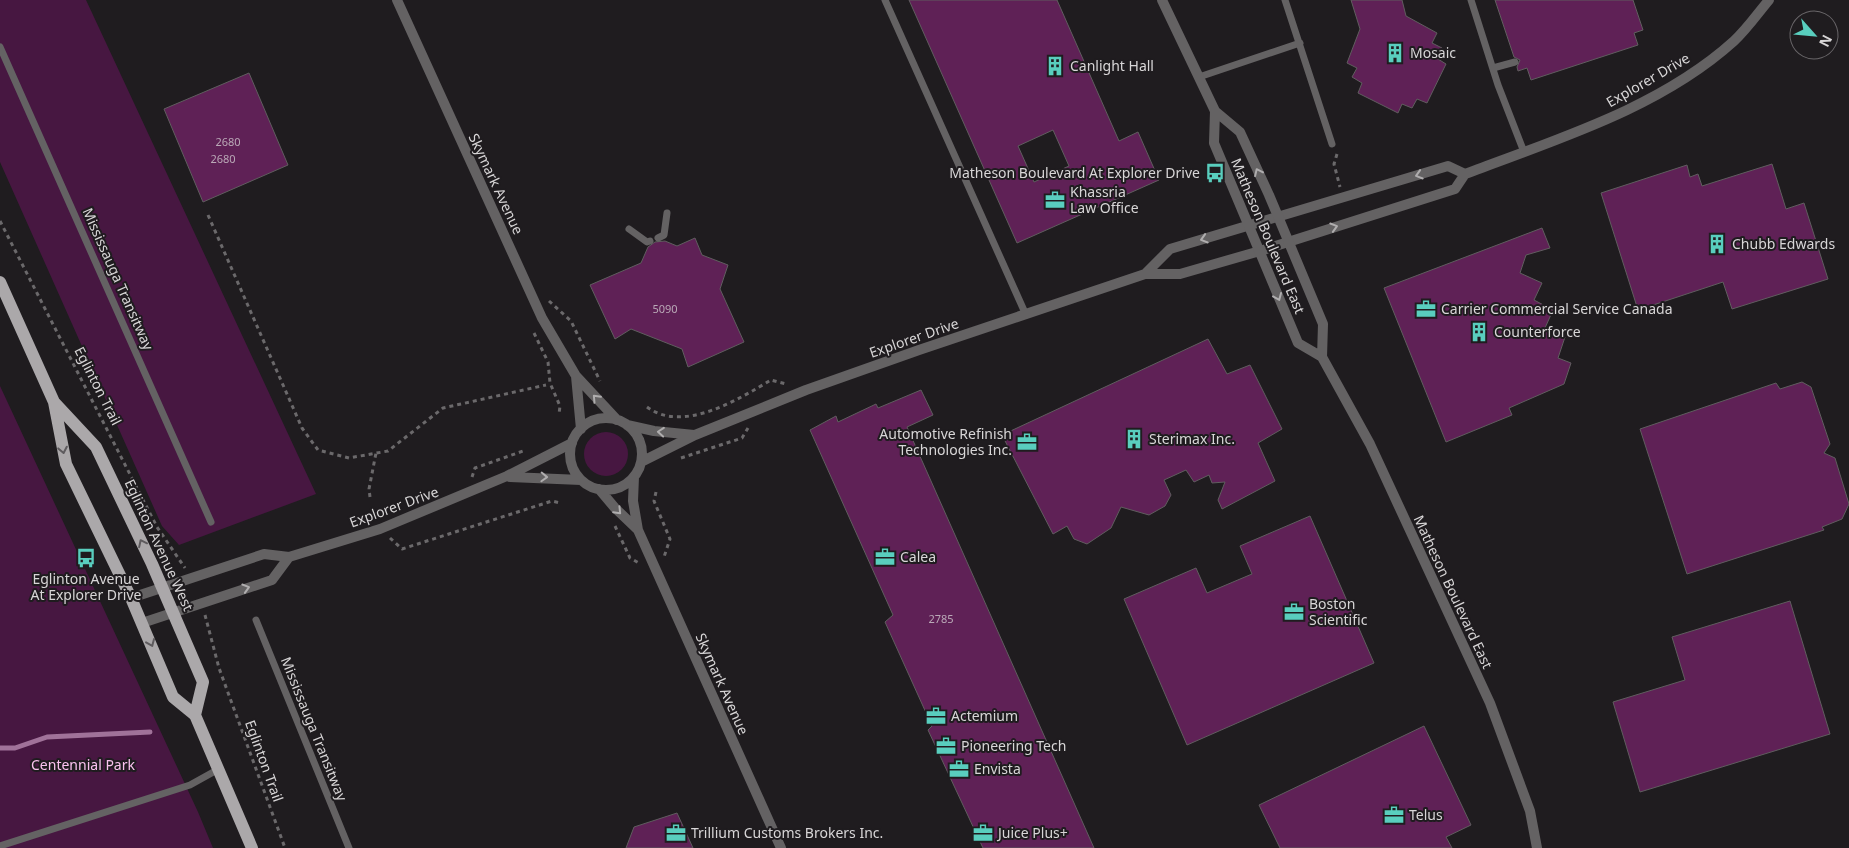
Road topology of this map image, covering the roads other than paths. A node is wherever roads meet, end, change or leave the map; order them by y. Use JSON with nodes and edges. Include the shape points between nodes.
{"nodes":[{"id":1,"x":397,"y":0,"type":"edge"},
{"id":2,"x":885,"y":0,"type":"edge"},
{"id":3,"x":1162,"y":0,"type":"edge"},
{"id":4,"x":1285,"y":0,"type":"edge"},
{"id":5,"x":1471,"y":0,"type":"edge"},
{"id":6,"x":1769,"y":0,"type":"edge"},
{"id":7,"x":1300,"y":43,"type":"junction"},
{"id":8,"x":0,"y":46,"type":"edge"},
{"id":9,"x":1515,"y":62,"type":"dead end"},
{"id":10,"x":1493,"y":68,"type":"junction"},
{"id":11,"x":1199,"y":77,"type":"junction"},
{"id":12,"x":1215,"y":111,"type":"junction"},
{"id":13,"x":1332,"y":144,"type":"road end"},
{"id":14,"x":1524,"y":152,"type":"junction"},
{"id":15,"x":1465,"y":174,"type":"junction"},
{"id":16,"x":667,"y":213,"type":"dead end"},
{"id":17,"x":1277,"y":217,"type":"junction"},
{"id":18,"x":1250,"y":225,"type":"junction"},
{"id":19,"x":629,"y":229,"type":"dead end"},
{"id":20,"x":1288,"y":242,"type":"junction"},
{"id":21,"x":1260,"y":252,"type":"junction"},
{"id":22,"x":1145,"y":274,"type":"junction"},
{"id":23,"x":0,"y":282,"type":"edge"},
{"id":24,"x":1026,"y":315,"type":"junction"},
{"id":25,"x":1322,"y":357,"type":"junction"},
{"id":26,"x":576,"y":376,"type":"junction"},
{"id":27,"x":54,"y":402,"type":"junction"},
{"id":28,"x":616,"y":420,"type":"junction"},
{"id":29,"x":627,"y":425,"type":"junction"},
{"id":30,"x":581,"y":429,"type":"junction"},
{"id":31,"x":695,"y":435,"type":"junction"},
{"id":32,"x":572,"y":443,"type":"junction"},
{"id":33,"x":641,"y":462,"type":"junction"},
{"id":34,"x":507,"y":476,"type":"junction"},
{"id":35,"x":634,"y":477,"type":"junction"},
{"id":36,"x":581,"y":480,"type":"junction"},
{"id":37,"x":599,"y":489,"type":"junction"},
{"id":38,"x":211,"y":522,"type":"dead end"},
{"id":39,"x":638,"y":530,"type":"junction"},
{"id":40,"x":289,"y":557,"type":"junction"},
{"id":41,"x":162,"y":588,"type":"junction"},
{"id":42,"x":131,"y":598,"type":"junction"},
{"id":43,"x":173,"y":611,"type":"junction"},
{"id":44,"x":256,"y":620,"type":"dead end"},
{"id":45,"x":142,"y":623,"type":"junction"},
{"id":46,"x":194,"y":715,"type":"junction"},
{"id":47,"x":217,"y":770,"type":"junction"},
{"id":48,"x":0,"y":846,"type":"edge"},
{"id":49,"x":252,"y":848,"type":"edge"},
{"id":50,"x":349,"y":848,"type":"edge"},
{"id":51,"x":781,"y":848,"type":"edge"},
{"id":52,"x":1537,"y":848,"type":"edge"}],
"edges":[{"from":1,"to":26,"type":"street","name":"Skymark Avenue","via":[[542,318]]},
{"from":2,"to":24,"type":"lane"},
{"from":3,"to":11,"type":"street","name":"Matheson Boulevard East"},
{"from":4,"to":7,"type":"lane"},
{"from":5,"to":10,"type":"lane"},
{"from":6,"to":14,"type":"street","name":"Explorer Drive","via":[[1735,40],[1685,77],[1626,112]]},
{"from":7,"to":11,"type":"lane"},
{"from":7,"to":13,"type":"lane"},
{"from":8,"to":38,"type":"lane","name":"Mississauga Transitway"},
{"from":9,"to":10,"type":"lane"},
{"from":10,"to":14,"type":"lane"},
{"from":11,"to":12,"type":"street","name":"Matheson Boulevard East"},
{"from":17,"to":12,"type":"street","name":"Matheson Boulevard East","one_way":true,"via":[[1240,132]]},
{"from":12,"to":18,"type":"street","name":"Matheson Boulevard East","via":[[1214,143]]},
{"from":14,"to":15,"type":"street","name":"Explorer Drive"},
{"from":15,"to":17,"type":"street","name":"Explorer Drive","one_way":true,"via":[[1448,166]]},
{"from":20,"to":15,"type":"street","name":"Explorer Drive","one_way":true,"via":[[1455,189]]},
{"from":16,"to":19,"type":"lane","via":[[664,235],[647,242]]},
{"from":17,"to":18,"type":"street","name":"Explorer Drive"},
{"from":17,"to":20,"type":"street","name":"Matheson Boulevard East"},
{"from":18,"to":21,"type":"street","name":"Matheson Boulevard East"},
{"from":18,"to":22,"type":"street","name":"Explorer Drive","one_way":true,"via":[[1170,249]]},
{"from":20,"to":21,"type":"street","name":"Explorer Drive"},
{"from":20,"to":25,"type":"street","name":"Matheson Boulevard East","via":[[1323,324]]},
{"from":21,"to":22,"type":"street","name":"Explorer Drive","via":[[1180,274]]},
{"from":21,"to":25,"type":"street","name":"Matheson Boulevard East","one_way":true,"via":[[1298,343]]},
{"from":22,"to":24,"type":"street","name":"Explorer Drive"},
{"from":23,"to":27,"type":"main road","name":"Eglinton Avenue West"},
{"from":24,"to":31,"type":"street","name":"Explorer Drive","via":[[806,390]]},
{"from":25,"to":52,"type":"street","name":"Matheson Boulevard East","via":[[1370,444],[1490,703],[1530,811]]},
{"from":28,"to":26,"type":"street","name":"Skymark Avenue","one_way":true},
{"from":26,"to":30,"type":"street","name":"Skymark Avenue"},
{"from":41,"to":27,"type":"main road","name":"Eglinton Avenue West","one_way":true,"via":[[96,447]]},
{"from":27,"to":42,"type":"main road","name":"Eglinton Avenue West","one_way":true,"via":[[66,464]]},
{"from":28,"to":29,"type":"street"},
{"from":28,"to":30,"type":"street","via":[[598,419]]},
{"from":31,"to":29,"type":"street","name":"Explorer Drive","one_way":true},
{"from":29,"to":33,"type":"street","via":[[639,440]]},
{"from":30,"to":32,"type":"street"},
{"from":31,"to":33,"type":"street","name":"Explorer Drive"},
{"from":32,"to":34,"type":"street","name":"Explorer Drive"},
{"from":32,"to":36,"type":"street","via":[[572,464]]},
{"from":33,"to":35,"type":"street"},
{"from":34,"to":36,"type":"street","name":"Explorer Drive","one_way":true},
{"from":34,"to":40,"type":"street","name":"Explorer Drive","via":[[380,528]]},
{"from":35,"to":37,"type":"street","via":[[618,488]]},
{"from":35,"to":39,"type":"street","name":"Skymark Avenue"},
{"from":36,"to":37,"type":"street"},
{"from":37,"to":39,"type":"street","name":"Skymark Avenue","one_way":true},
{"from":39,"to":51,"type":"street","name":"Skymark Avenue"},
{"from":40,"to":41,"type":"street","name":"Explorer Drive","via":[[264,554]]},
{"from":43,"to":40,"type":"street","one_way":true,"via":[[272,580]]},
{"from":41,"to":42,"type":"street","name":"Explorer Drive"},
{"from":41,"to":43,"type":"main road","name":"Eglinton Avenue West"},
{"from":42,"to":45,"type":"main road","name":"Eglinton Avenue West"},
{"from":43,"to":45,"type":"street"},
{"from":43,"to":46,"type":"main road","name":"Eglinton Avenue West","via":[[203,682]]},
{"from":44,"to":50,"type":"lane","name":"Mississauga Transitway"},
{"from":45,"to":46,"type":"main road","name":"Eglinton Avenue West","one_way":true,"via":[[173,697]]},
{"from":46,"to":47,"type":"main road","name":"Eglinton Avenue West"},
{"from":47,"to":48,"type":"lane","via":[[190,785]]},
{"from":47,"to":49,"type":"main road","name":"Eglinton Avenue West"}]}
